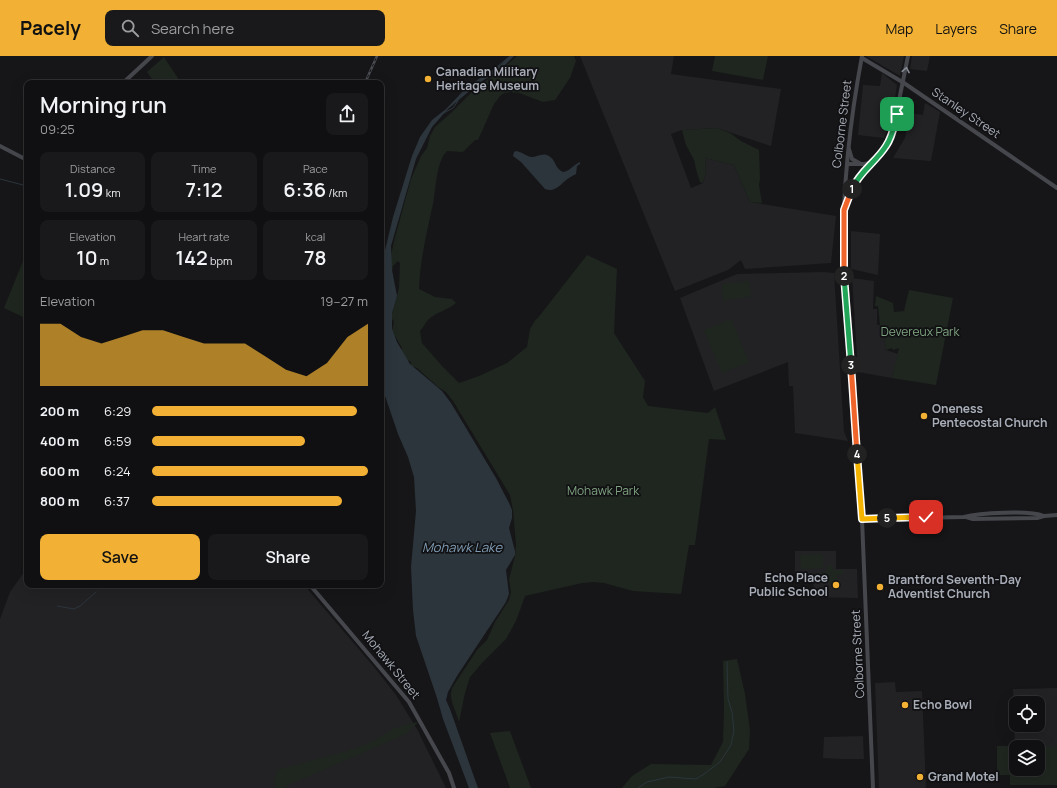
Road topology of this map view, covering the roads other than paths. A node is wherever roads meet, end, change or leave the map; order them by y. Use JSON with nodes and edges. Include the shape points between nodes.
{"nodes":[{"id":1,"x":152,"y":56,"type":"edge"},
{"id":2,"x":908,"y":56,"type":"edge"},
{"id":3,"x":862,"y":57,"type":"edge"},
{"id":4,"x":126,"y":80,"type":"edge"},
{"id":5,"x":904,"y":83,"type":"junction"},
{"id":6,"x":848,"y":145,"type":"junction"},
{"id":7,"x":0,"y":146,"type":"edge"},
{"id":8,"x":24,"y":158,"type":"edge"},
{"id":9,"x":871,"y":162,"type":"junction"},
{"id":10,"x":847,"y":164,"type":"junction"},
{"id":11,"x":861,"y":164,"type":"junction"},
{"id":12,"x":1057,"y":188,"type":"edge"},
{"id":13,"x":844,"y":210,"type":"junction"},
{"id":14,"x":1057,"y":514,"type":"edge"},
{"id":15,"x":862,"y":519,"type":"junction"},
{"id":16,"x":313,"y":588,"type":"edge"},
{"id":17,"x":454,"y":788,"type":"edge"},
{"id":18,"x":873,"y":788,"type":"edge"}],
"edges":[{"from":1,"to":4,"type":"main road"},
{"from":5,"to":2,"type":"main road","one_way":true},
{"from":3,"to":5,"type":"main road","name":"Stanley Street"},
{"from":3,"to":6,"type":"main road","name":"Colborne Street"},
{"from":5,"to":9,"type":"main road","via":[[892,135],[885,148]]},
{"from":5,"to":12,"type":"main road","name":"Stanley Street"},
{"from":6,"to":10,"type":"main road","name":"Colborne Street"},
{"from":6,"to":11,"type":"main road","via":[[852,158]]},
{"from":7,"to":8,"type":"main road"},
{"from":9,"to":11,"type":"main road"},
{"from":9,"to":13,"type":"main road","via":[[853,186]]},
{"from":10,"to":11,"type":"main road"},
{"from":10,"to":13,"type":"main road","name":"Colborne Street"},
{"from":13,"to":15,"type":"main road","name":"Colborne Street","via":[[844,271]]},
{"from":14,"to":15,"type":"main road","via":[[1044,516],[1037,513],[1012,513],[964,517]]},
{"from":15,"to":18,"type":"main road","name":"Colborne Street"},
{"from":16,"to":17,"type":"main road","name":"Mohawk Street","via":[[409,702],[449,773]]}]}
